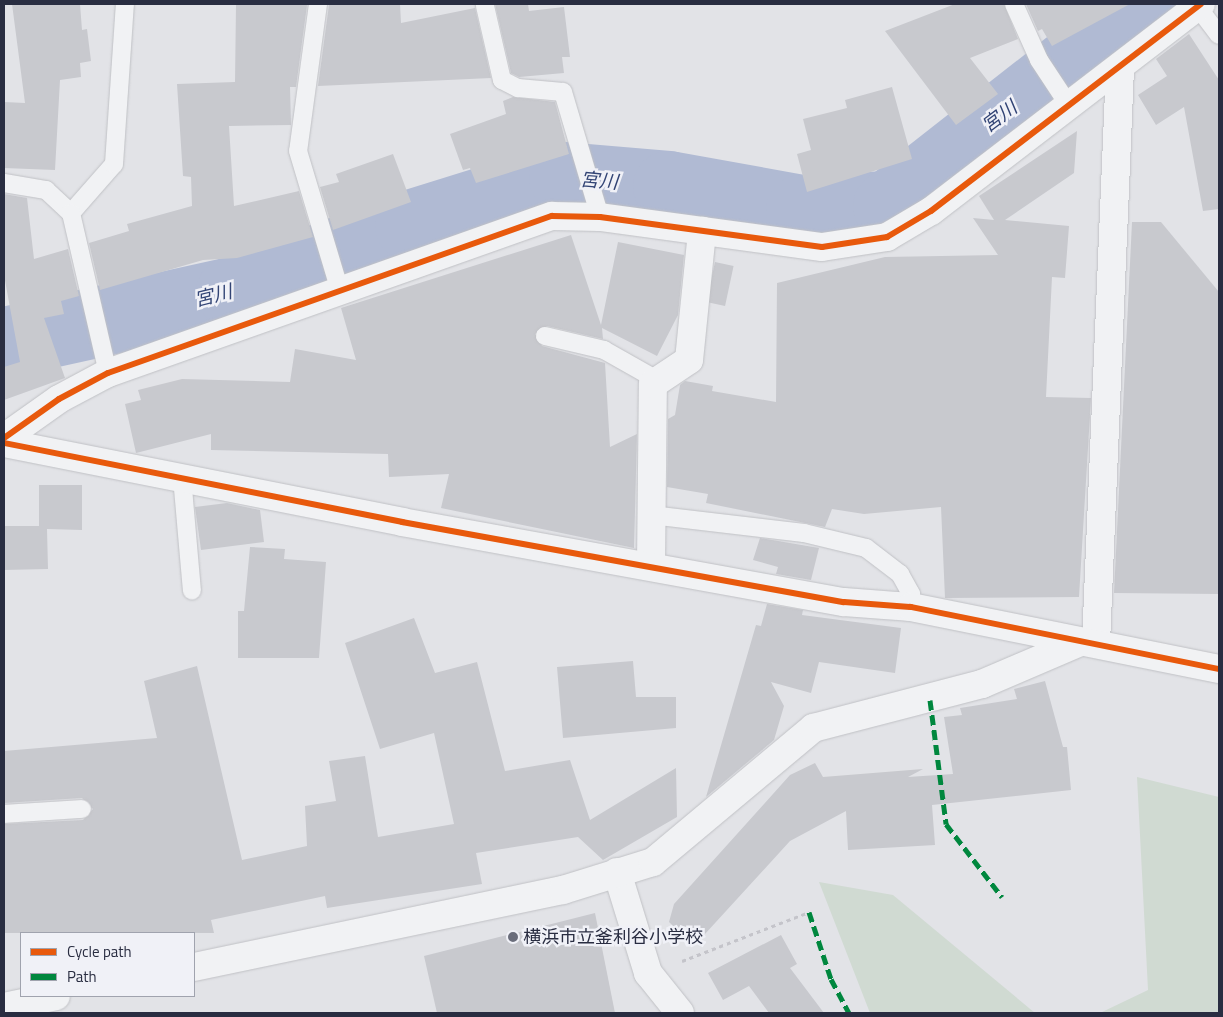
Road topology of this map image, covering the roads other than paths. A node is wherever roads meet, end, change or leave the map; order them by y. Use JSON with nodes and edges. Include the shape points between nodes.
{"nodes":[{"id":1,"x":125,"y":4,"type":"edge"},
{"id":2,"x":318,"y":4,"type":"edge"},
{"id":3,"x":1014,"y":4,"type":"edge"},
{"id":4,"x":1199,"y":5,"type":"edge"},
{"id":5,"x":485,"y":6,"type":"dead end"},
{"id":6,"x":1219,"y":36,"type":"edge"},
{"id":7,"x":1120,"y":69,"type":"junction"},
{"id":8,"x":1070,"y":107,"type":"junction"},
{"id":9,"x":4,"y":184,"type":"edge"},
{"id":10,"x":70,"y":212,"type":"junction"},
{"id":11,"x":600,"y":217,"type":"junction"},
{"id":12,"x":702,"y":231,"type":"junction"},
{"id":13,"x":340,"y":291,"type":"junction"},
{"id":14,"x":545,"y":336,"type":"dead end"},
{"id":15,"x":108,"y":373,"type":"junction"},
{"id":16,"x":657,"y":380,"type":"junction"},
{"id":17,"x":4,"y":438,"type":"edge"},
{"id":18,"x":4,"y":442,"type":"edge"},
{"id":19,"x":182,"y":477,"type":"junction"},
{"id":20,"x":651,"y":515,"type":"junction"},
{"id":21,"x":650,"y":565,"type":"junction"},
{"id":22,"x":192,"y":591,"type":"dead end"},
{"id":23,"x":911,"y":607,"type":"junction"},
{"id":24,"x":1087,"y":643,"type":"junction"},
{"id":25,"x":1219,"y":669,"type":"edge"},
{"id":26,"x":82,"y":809,"type":"dead end"},
{"id":27,"x":4,"y":814,"type":"edge"},
{"id":28,"x":617,"y":872,"type":"junction"},
{"id":29,"x":195,"y":967,"type":"edge"},
{"id":30,"x":42,"y":1003,"type":"edge"},
{"id":31,"x":4,"y":1007,"type":"edge"},
{"id":32,"x":680,"y":1013,"type":"edge"}],
"edges":[{"from":1,"to":10,"type":"lane","via":[[114,164]]},
{"from":2,"to":13,"type":"lane","via":[[298,151]]},
{"from":3,"to":8,"type":"lane","via":[[1039,60]]},
{"from":4,"to":6,"type":"lane"},
{"from":4,"to":7,"type":"street"},
{"from":5,"to":11,"type":"lane","via":[[502,80],[518,88],[563,92]]},
{"from":7,"to":8,"type":"street"},
{"from":7,"to":24,"type":"street"},
{"from":8,"to":12,"type":"street","via":[[931,211],[887,237],[822,247]]},
{"from":9,"to":10,"type":"lane","via":[[46,190]]},
{"from":10,"to":15,"type":"lane"},
{"from":11,"to":12,"type":"street"},
{"from":11,"to":13,"type":"street","via":[[552,216]]},
{"from":12,"to":16,"type":"street","via":[[689,360]]},
{"from":13,"to":15,"type":"street"},
{"from":14,"to":16,"type":"lane","via":[[604,350]]},
{"from":15,"to":17,"type":"street","via":[[59,399]]},
{"from":16,"to":20,"type":"street","via":[[653,384]]},
{"from":18,"to":19,"type":"street"},
{"from":19,"to":21,"type":"street","via":[[402,522]]},
{"from":19,"to":22,"type":"lane"},
{"from":20,"to":21,"type":"street"},
{"from":20,"to":23,"type":"lane","via":[[804,533],[866,548],[900,574],[911,594]]},
{"from":21,"to":23,"type":"street","via":[[844,602]]},
{"from":23,"to":24,"type":"street"},
{"from":24,"to":25,"type":"street"},
{"from":24,"to":28,"type":"street","via":[[982,684],[813,728],[653,862]]},
{"from":26,"to":27,"type":"lane"},
{"from":28,"to":29,"type":"street","via":[[563,890]]},
{"from":28,"to":32,"type":"street","via":[[648,973]]},
{"from":30,"to":31,"type":"street"}]}
